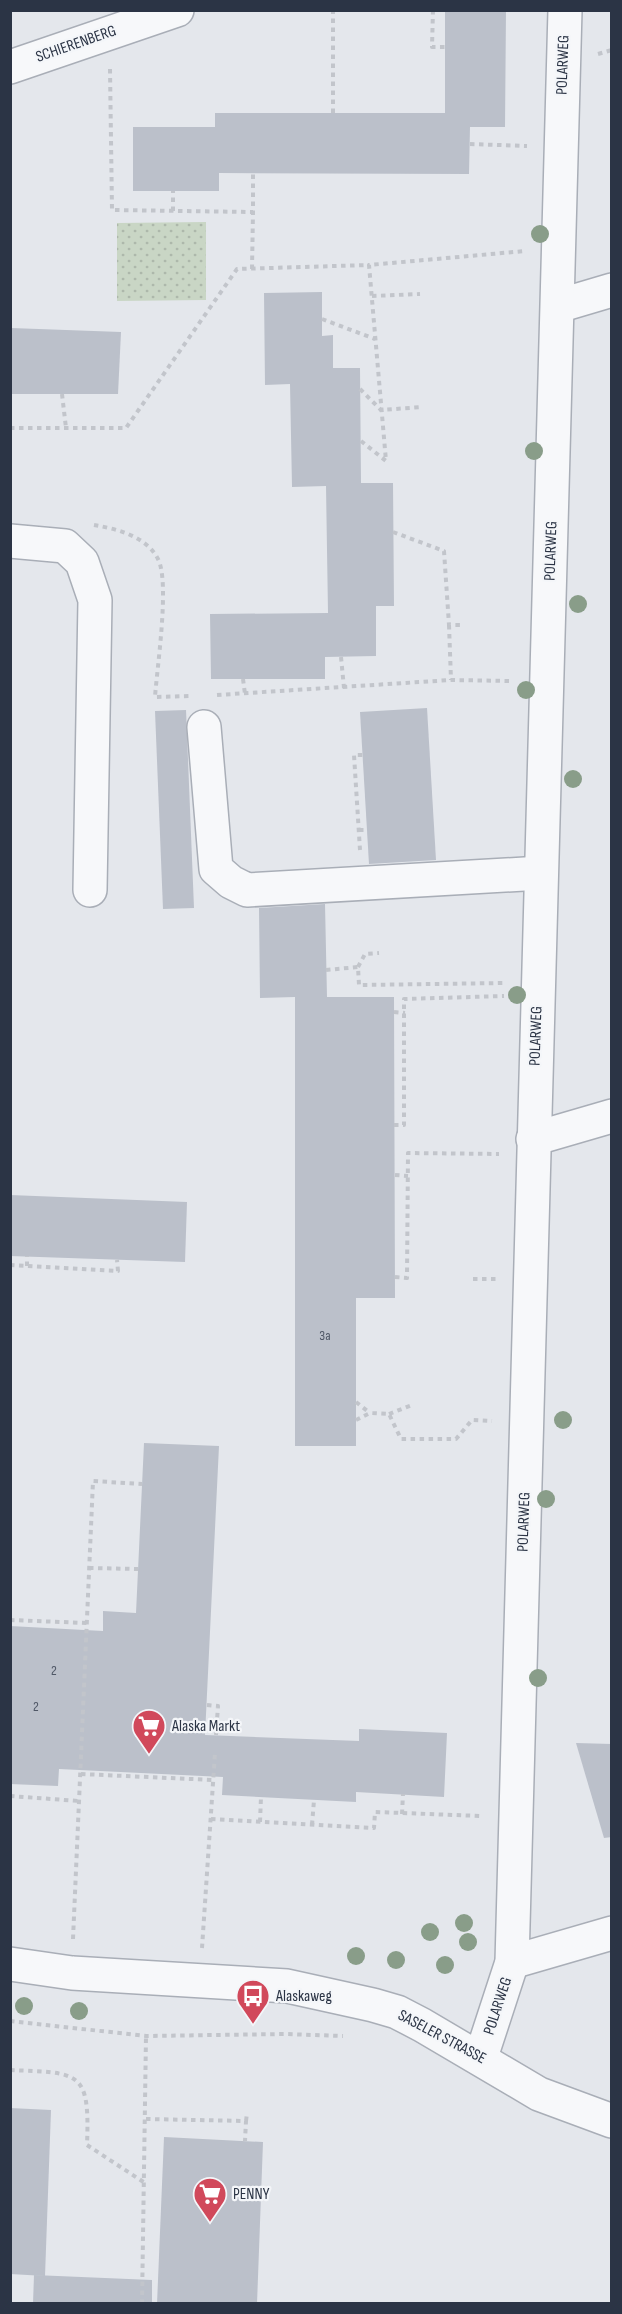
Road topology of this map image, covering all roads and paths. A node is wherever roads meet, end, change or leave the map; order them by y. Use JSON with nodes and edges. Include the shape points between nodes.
{"nodes":[{"id":1,"x":177,"y":10,"type":"edge"},
{"id":2,"x":333,"y":10,"type":"edge"},
{"id":3,"x":433,"y":10,"type":"edge"},
{"id":4,"x":565,"y":10,"type":"edge"},
{"id":5,"x":109,"y":32,"type":"junction"},
{"id":6,"x":445,"y":47,"type":"dead end"},
{"id":7,"x":10,"y":67,"type":"edge"},
{"id":8,"x":333,"y":113,"type":"dead end"},
{"id":9,"x":470,"y":144,"type":"dead end"},
{"id":10,"x":561,"y":147,"type":"junction"},
{"id":11,"x":253,"y":173,"type":"dead end"},
{"id":12,"x":174,"y":191,"type":"dead end"},
{"id":13,"x":174,"y":211,"type":"junction"},
{"id":14,"x":253,"y":212,"type":"junction"},
{"id":15,"x":559,"y":249,"type":"junction"},
{"id":16,"x":369,"y":265,"type":"junction"},
{"id":17,"x":252,"y":268,"type":"junction"},
{"id":18,"x":612,"y":290,"type":"edge"},
{"id":19,"x":420,"y":294,"type":"dead end"},
{"id":20,"x":372,"y":296,"type":"junction"},
{"id":21,"x":558,"y":306,"type":"junction"},
{"id":22,"x":322,"y":319,"type":"dead end"},
{"id":23,"x":375,"y":339,"type":"junction"},
{"id":24,"x":360,"y":389,"type":"dead end"},
{"id":25,"x":62,"y":394,"type":"dead end"},
{"id":26,"x":422,"y":407,"type":"dead end"},
{"id":27,"x":381,"y":410,"type":"junction"},
{"id":28,"x":10,"y":428,"type":"edge"},
{"id":29,"x":66,"y":428,"type":"junction"},
{"id":30,"x":361,"y":441,"type":"dead end"},
{"id":31,"x":393,"y":532,"type":"dead end"},
{"id":32,"x":10,"y":541,"type":"edge"},
{"id":33,"x":449,"y":625,"type":"junction"},
{"id":34,"x":464,"y":625,"type":"dead end"},
{"id":35,"x":341,"y":657,"type":"dead end"},
{"id":36,"x":243,"y":680,"type":"dead end"},
{"id":37,"x":451,"y":681,"type":"junction"},
{"id":38,"x":546,"y":681,"type":"junction"},
{"id":39,"x":344,"y":688,"type":"junction"},
{"id":40,"x":245,"y":694,"type":"junction"},
{"id":41,"x":211,"y":695,"type":"dead end"},
{"id":42,"x":200,"y":696,"type":"dead end"},
{"id":43,"x":155,"y":697,"type":"dead end"},
{"id":44,"x":204,"y":728,"type":"dead end"},
{"id":45,"x":363,"y":755,"type":"dead end"},
{"id":46,"x":367,"y":830,"type":"dead end"},
{"id":47,"x":359,"y":831,"type":"junction"},
{"id":48,"x":541,"y":873,"type":"junction"},
{"id":49,"x":362,"y":884,"type":"junction"},
{"id":50,"x":90,"y":890,"type":"dead end"},
{"id":51,"x":379,"y":953,"type":"dead end"},
{"id":52,"x":358,"y":967,"type":"junction"},
{"id":53,"x":326,"y":970,"type":"dead end"},
{"id":54,"x":538,"y":989,"type":"junction"},
{"id":55,"x":394,"y":1012,"type":"dead end"},
{"id":56,"x":405,"y":1013,"type":"junction"},
{"id":57,"x":612,"y":1116,"type":"edge"},
{"id":58,"x":394,"y":1125,"type":"dead end"},
{"id":59,"x":533,"y":1147,"type":"junction"},
{"id":60,"x":394,"y":1175,"type":"dead end"},
{"id":61,"x":408,"y":1176,"type":"junction"},
{"id":62,"x":27,"y":1256,"type":"dead end"},
{"id":63,"x":117,"y":1260,"type":"dead end"},
{"id":64,"x":10,"y":1265,"type":"edge"},
{"id":65,"x":27,"y":1266,"type":"junction"},
{"id":66,"x":395,"y":1277,"type":"dead end"},
{"id":67,"x":356,"y":1402,"type":"dead end"},
{"id":68,"x":412,"y":1405,"type":"dead end"},
{"id":69,"x":370,"y":1413,"type":"junction"},
{"id":70,"x":389,"y":1414,"type":"junction"},
{"id":71,"x":356,"y":1420,"type":"dead end"},
{"id":72,"x":526,"y":1423,"type":"junction"},
{"id":73,"x":142,"y":1484,"type":"dead end"},
{"id":74,"x":90,"y":1568,"type":"junction"},
{"id":75,"x":138,"y":1569,"type":"dead end"},
{"id":76,"x":10,"y":1620,"type":"edge"},
{"id":77,"x":87,"y":1623,"type":"junction"},
{"id":78,"x":207,"y":1706,"type":"dead end"},
{"id":79,"x":216,"y":1735,"type":"dead end"},
{"id":80,"x":215,"y":1753,"type":"dead end"},
{"id":81,"x":81,"y":1774,"type":"junction"},
{"id":82,"x":213,"y":1780,"type":"junction"},
{"id":83,"x":403,"y":1794,"type":"dead end"},
{"id":84,"x":10,"y":1796,"type":"edge"},
{"id":85,"x":261,"y":1797,"type":"dead end"},
{"id":86,"x":314,"y":1800,"type":"dead end"},
{"id":87,"x":79,"y":1801,"type":"junction"},
{"id":88,"x":402,"y":1814,"type":"junction"},
{"id":89,"x":516,"y":1817,"type":"junction"},
{"id":90,"x":211,"y":1819,"type":"junction"},
{"id":91,"x":260,"y":1822,"type":"junction"},
{"id":92,"x":312,"y":1825,"type":"junction"},
{"id":93,"x":612,"y":1933,"type":"edge"},
{"id":94,"x":512,"y":1962,"type":"junction"},
{"id":95,"x":10,"y":1964,"type":"edge"},
{"id":96,"x":72,"y":1973,"type":"junction"},
{"id":97,"x":201,"y":1981,"type":"junction"},
{"id":98,"x":10,"y":2021,"type":"edge"},
{"id":99,"x":146,"y":2036,"type":"junction"},
{"id":100,"x":350,"y":2037,"type":"dead end"},
{"id":101,"x":481,"y":2057,"type":"junction"},
{"id":102,"x":10,"y":2070,"type":"edge"},
{"id":103,"x":247,"y":2113,"type":"dead end"},
{"id":104,"x":146,"y":2119,"type":"junction"},
{"id":105,"x":246,"y":2121,"type":"junction"},
{"id":106,"x":612,"y":2121,"type":"edge"},
{"id":107,"x":245,"y":2141,"type":"dead end"},
{"id":108,"x":145,"y":2183,"type":"junction"},
{"id":109,"x":142,"y":2304,"type":"edge"}],
"edges":[{"from":1,"to":5,"type":"street","name":"SCHIERENBERG"},
{"from":2,"to":8,"type":"path"},
{"from":3,"to":6,"type":"path","via":[[432,47]]},
{"from":4,"to":10,"type":"street","name":"POLARWEG"},
{"from":5,"to":7,"type":"street","name":"SCHIERENBERG"},
{"from":5,"to":13,"type":"path","via":[[112,210]]},
{"from":9,"to":10,"type":"path"},
{"from":10,"to":15,"type":"street","name":"POLARWEG"},
{"from":11,"to":14,"type":"path"},
{"from":12,"to":13,"type":"path"},
{"from":13,"to":14,"type":"path"},
{"from":14,"to":17,"type":"path"},
{"from":15,"to":16,"type":"path"},
{"from":15,"to":21,"type":"street","name":"POLARWEG"},
{"from":16,"to":17,"type":"path"},
{"from":16,"to":20,"type":"path"},
{"from":17,"to":29,"type":"path","via":[[237,269],[126,428]]},
{"from":18,"to":21,"type":"street"},
{"from":19,"to":20,"type":"path"},
{"from":20,"to":23,"type":"path"},
{"from":21,"to":38,"type":"street","name":"POLARWEG"},
{"from":22,"to":23,"type":"path"},
{"from":23,"to":27,"type":"path"},
{"from":24,"to":27,"type":"path"},
{"from":25,"to":29,"type":"path"},
{"from":26,"to":27,"type":"path"},
{"from":27,"to":30,"type":"path","via":[[386,461]]},
{"from":28,"to":29,"type":"path"},
{"from":31,"to":33,"type":"path","via":[[444,551]]},
{"from":32,"to":50,"type":"street","via":[[65,546],[82,562],[95,600]]},
{"from":33,"to":34,"type":"path"},
{"from":33,"to":37,"type":"path"},
{"from":35,"to":39,"type":"path"},
{"from":36,"to":40,"type":"path"},
{"from":37,"to":38,"type":"path"},
{"from":37,"to":39,"type":"path"},
{"from":38,"to":48,"type":"street","name":"POLARWEG"},
{"from":39,"to":40,"type":"path"},
{"from":40,"to":41,"type":"path"},
{"from":42,"to":43,"type":"path"},
{"from":44,"to":49,"type":"street","via":[[216,869],[248,890]]},
{"from":45,"to":47,"type":"path","via":[[354,755]]},
{"from":46,"to":47,"type":"path"},
{"from":47,"to":49,"type":"path"},
{"from":48,"to":49,"type":"street"},
{"from":48,"to":54,"type":"street","name":"POLARWEG"},
{"from":51,"to":52,"type":"path","via":[[365,954]]},
{"from":52,"to":53,"type":"path"},
{"from":52,"to":54,"type":"path","via":[[358,985]]},
{"from":54,"to":56,"type":"path","via":[[404,999]]},
{"from":54,"to":59,"type":"street","name":"POLARWEG"},
{"from":55,"to":56,"type":"path"},
{"from":56,"to":58,"type":"path","via":[[404,1125]]},
{"from":57,"to":59,"type":"street"},
{"from":59,"to":61,"type":"path","via":[[408,1153]]},
{"from":59,"to":72,"type":"street","name":"POLARWEG"},
{"from":60,"to":61,"type":"path"},
{"from":61,"to":66,"type":"path","via":[[407,1278]]},
{"from":62,"to":65,"type":"path"},
{"from":63,"to":65,"type":"path","via":[[118,1271]]},
{"from":64,"to":65,"type":"path"},
{"from":67,"to":69,"type":"path"},
{"from":68,"to":70,"type":"path"},
{"from":69,"to":70,"type":"path"},
{"from":69,"to":71,"type":"path"},
{"from":70,"to":72,"type":"path","via":[[401,1439],[456,1439],[472,1420]]},
{"from":72,"to":89,"type":"street","name":"POLARWEG"},
{"from":73,"to":74,"type":"path","via":[[93,1481]]},
{"from":74,"to":75,"type":"path"},
{"from":74,"to":77,"type":"path"},
{"from":76,"to":77,"type":"path"},
{"from":77,"to":81,"type":"path"},
{"from":78,"to":79,"type":"path","via":[[218,1706]]},
{"from":80,"to":82,"type":"path"},
{"from":81,"to":82,"type":"path"},
{"from":81,"to":87,"type":"path"},
{"from":82,"to":90,"type":"path"},
{"from":83,"to":88,"type":"path"},
{"from":84,"to":87,"type":"path"},
{"from":85,"to":91,"type":"path"},
{"from":86,"to":92,"type":"path"},
{"from":87,"to":96,"type":"path"},
{"from":88,"to":89,"type":"path"},
{"from":88,"to":92,"type":"path","via":[[375,1812],[374,1828]]},
{"from":89,"to":94,"type":"street","name":"POLARWEG"},
{"from":90,"to":91,"type":"path"},
{"from":90,"to":97,"type":"path"},
{"from":91,"to":92,"type":"path"},
{"from":93,"to":94,"type":"street"},
{"from":94,"to":101,"type":"street","name":"POLARWEG"},
{"from":95,"to":96,"type":"street","name":"SASELER STRASSE"},
{"from":96,"to":97,"type":"street","name":"SASELER STRASSE"},
{"from":97,"to":101,"type":"street","name":"SASELER STRASSE","via":[[287,1986],[373,2005],[397,2012]]},
{"from":98,"to":99,"type":"path"},
{"from":99,"to":100,"type":"path"},
{"from":99,"to":104,"type":"path"},
{"from":101,"to":106,"type":"street","name":"SASELER STRASSE","via":[[539,2094]]},
{"from":102,"to":108,"type":"path","via":[[63,2073],[73,2078],[87,2096],[87,2145]]},
{"from":103,"to":105,"type":"path"},
{"from":104,"to":105,"type":"path"},
{"from":104,"to":108,"type":"path"},
{"from":105,"to":107,"type":"path"},
{"from":108,"to":109,"type":"path"}]}
